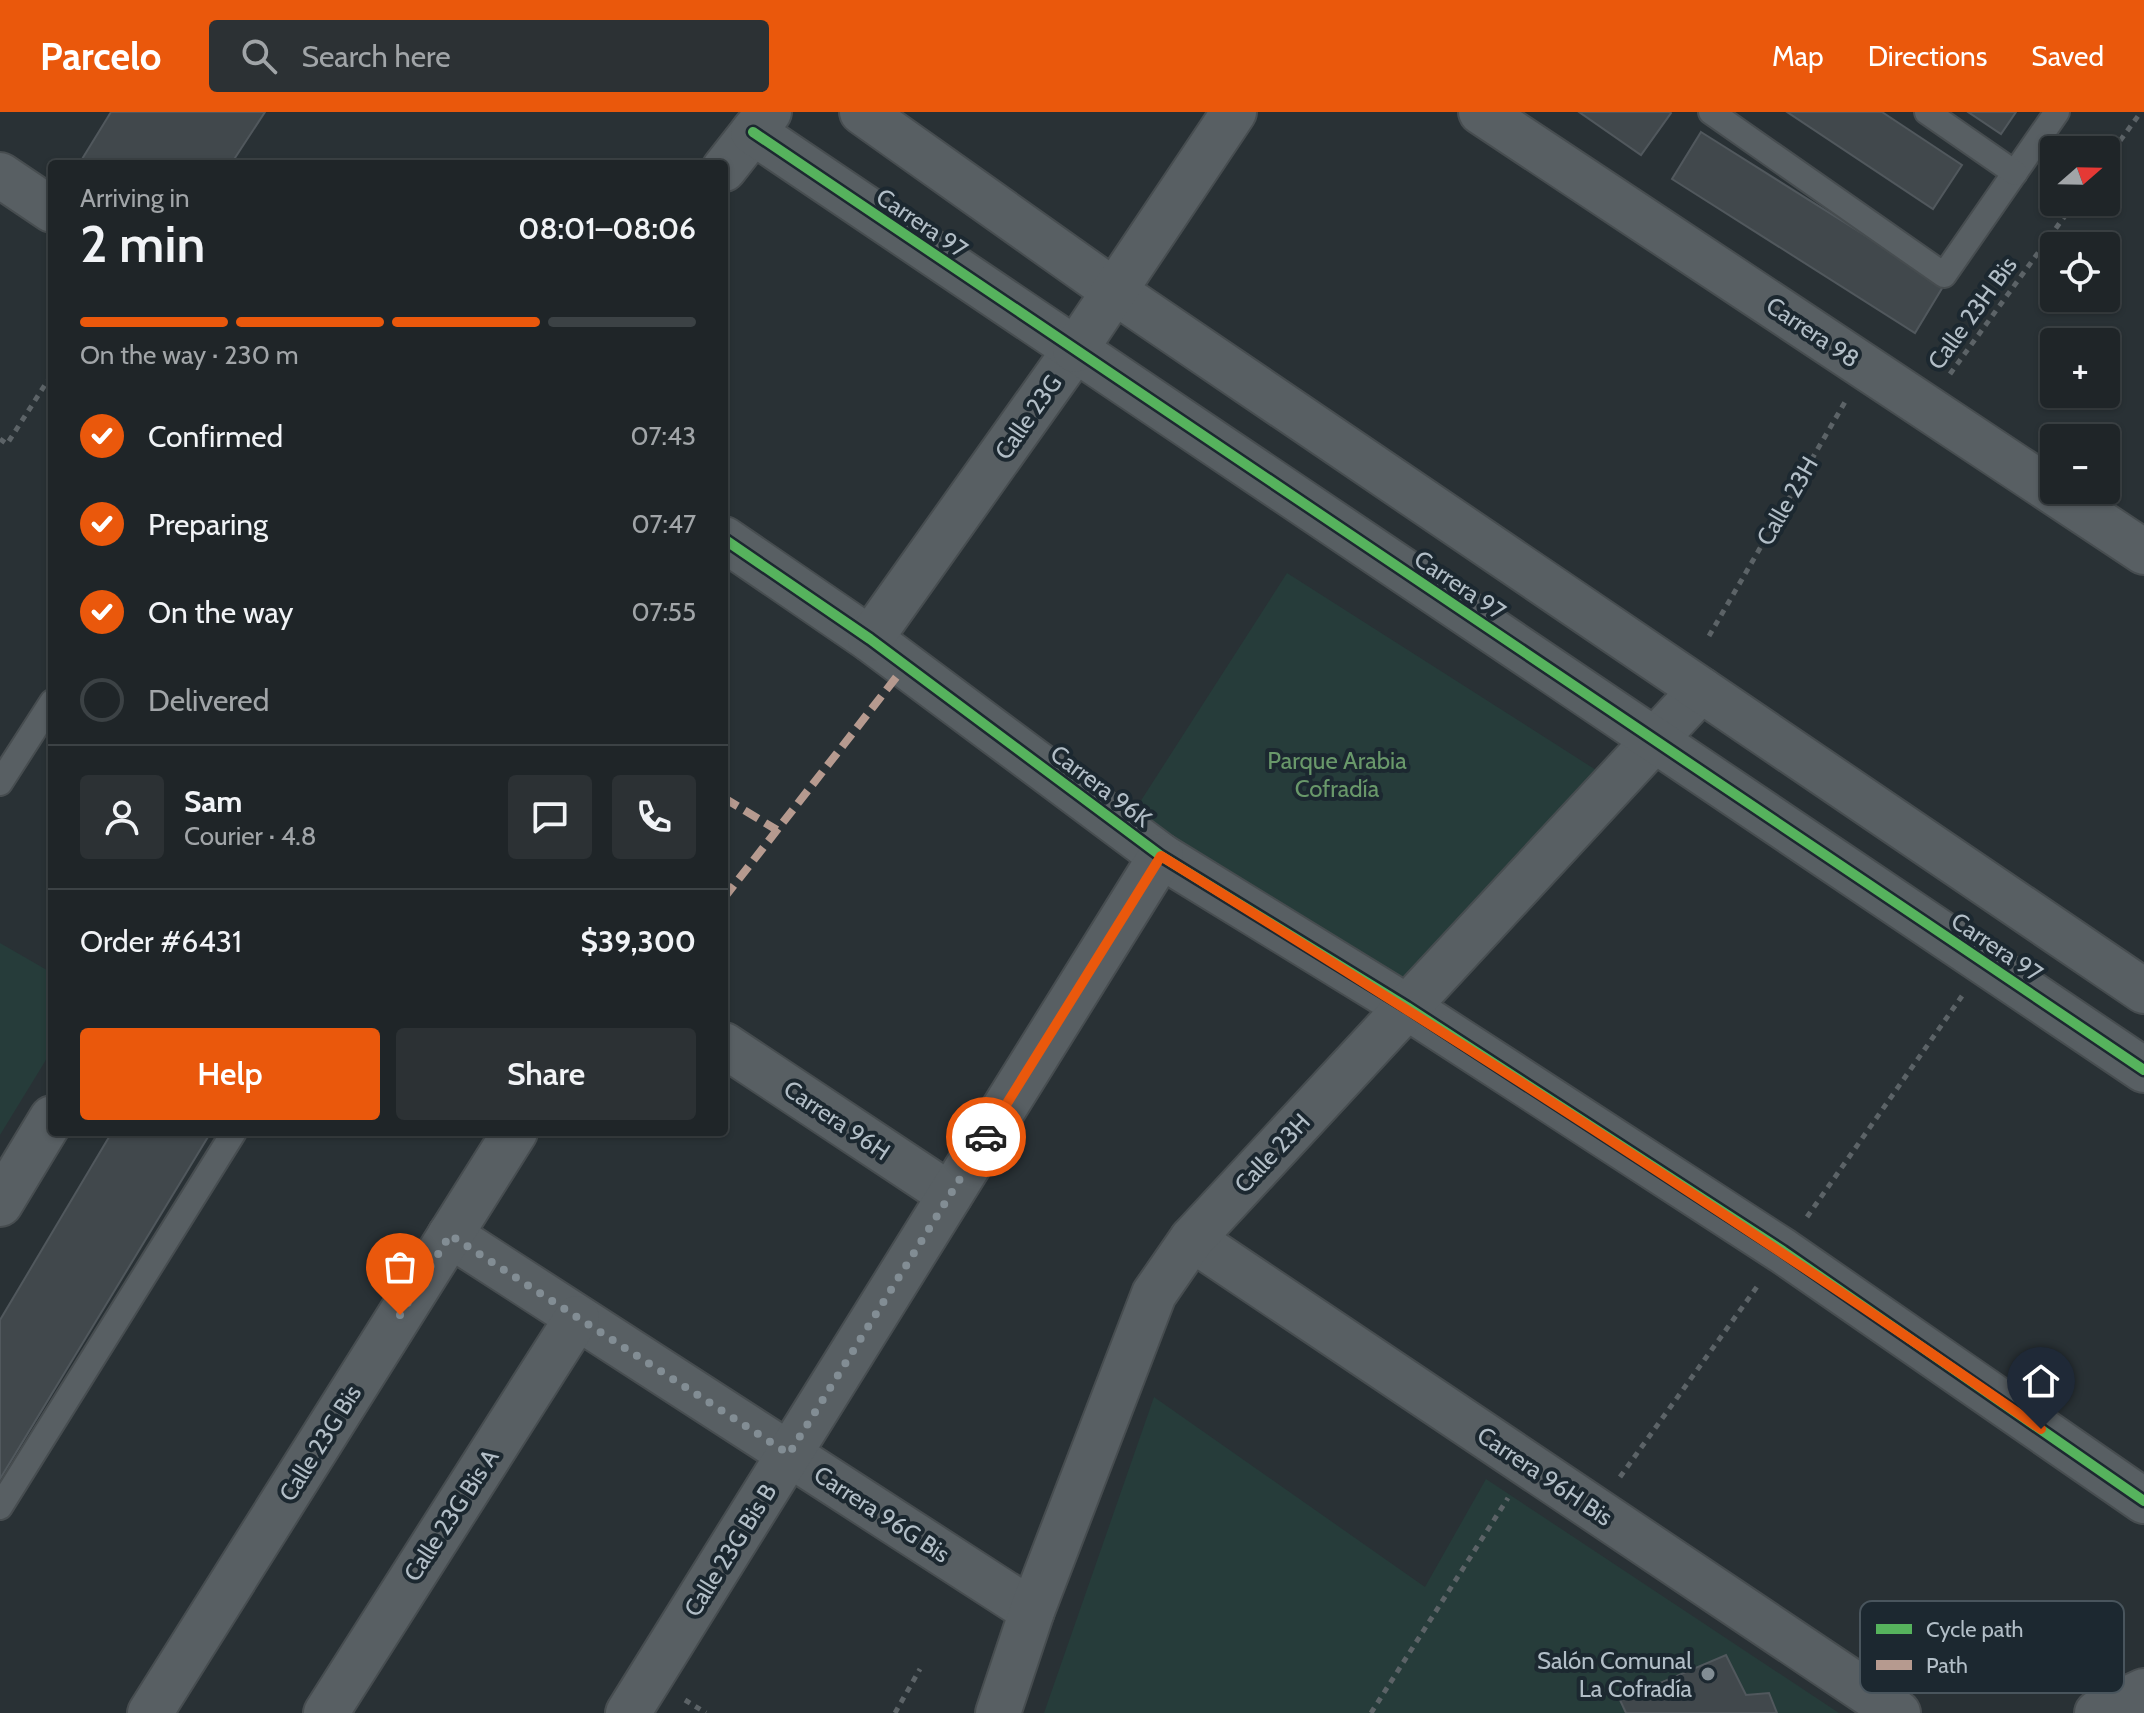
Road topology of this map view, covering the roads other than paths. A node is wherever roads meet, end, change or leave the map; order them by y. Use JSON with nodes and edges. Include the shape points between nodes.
{"nodes":[{"id":1,"x":862,"y":112,"type":"edge"},
{"id":2,"x":1234,"y":112,"type":"edge"},
{"id":3,"x":1481,"y":112,"type":"edge"},
{"id":4,"x":1711,"y":112,"type":"edge"},
{"id":5,"x":1927,"y":112,"type":"edge"},
{"id":6,"x":2057,"y":112,"type":"edge"},
{"id":7,"x":761,"y":122,"type":"edge"},
{"id":8,"x":728,"y":164,"type":"edge"},
{"id":9,"x":2015,"y":173,"type":"junction"},
{"id":10,"x":0,"y":175,"type":"edge"},
{"id":11,"x":48,"y":207,"type":"edge"},
{"id":12,"x":1114,"y":291,"type":"junction"},
{"id":13,"x":1075,"y":350,"type":"junction"},
{"id":14,"x":728,"y":542,"type":"edge"},
{"id":15,"x":2144,"y":552,"type":"edge"},
{"id":16,"x":870,"y":639,"type":"junction"},
{"id":17,"x":1701,"y":690,"type":"junction"},
{"id":18,"x":48,"y":708,"type":"edge"},
{"id":19,"x":1654,"y":740,"type":"junction"},
{"id":20,"x":0,"y":783,"type":"edge"},
{"id":21,"x":1161,"y":856,"type":"junction"},
{"id":22,"x":2144,"y":991,"type":"edge"},
{"id":23,"x":1407,"y":1007,"type":"junction"},
{"id":24,"x":728,"y":1048,"type":"edge"},
{"id":25,"x":2144,"y":1070,"type":"edge"},
{"id":26,"x":48,"y":1125,"type":"edge"},
{"id":27,"x":232,"y":1136,"type":"edge"},
{"id":28,"x":512,"y":1136,"type":"edge"},
{"id":29,"x":950,"y":1195,"type":"junction"},
{"id":30,"x":0,"y":1204,"type":"edge"},
{"id":31,"x":450,"y":1235,"type":"junction"},
{"id":32,"x":1192,"y":1239,"type":"junction"},
{"id":33,"x":577,"y":1318,"type":"junction"},
{"id":34,"x":789,"y":1454,"type":"junction"},
{"id":35,"x":2144,"y":1501,"type":"edge"},
{"id":36,"x":0,"y":1507,"type":"edge"},
{"id":37,"x":1032,"y":1611,"type":"junction"},
{"id":38,"x":1860,"y":1687,"type":"edge"},
{"id":39,"x":2144,"y":1691,"type":"edge"},
{"id":40,"x":1868,"y":1693,"type":"edge"},
{"id":41,"x":150,"y":1713,"type":"edge"},
{"id":42,"x":326,"y":1713,"type":"edge"},
{"id":43,"x":628,"y":1713,"type":"edge"},
{"id":44,"x":998,"y":1713,"type":"edge"},
{"id":45,"x":1898,"y":1713,"type":"edge"},
{"id":46,"x":2097,"y":1713,"type":"edge"}],
"edges":[{"from":1,"to":12,"type":"street","name":"Carrera 97"},
{"from":2,"to":12,"type":"street","name":"Calle 23G"},
{"from":3,"to":15,"type":"street","name":"Carrera 98"},
{"from":4,"to":9,"type":"lane","via":[[1944,275]]},
{"from":5,"to":9,"type":"lane"},
{"from":6,"to":9,"type":"lane"},
{"from":7,"to":8,"type":"street"},
{"from":7,"to":13,"type":"street","name":"Carrera 97"},
{"from":10,"to":11,"type":"street"},
{"from":12,"to":13,"type":"street","name":"Calle 23G"},
{"from":12,"to":17,"type":"street","name":"Carrera 97"},
{"from":13,"to":16,"type":"street","name":"Calle 23G"},
{"from":13,"to":19,"type":"street","name":"Carrera 97"},
{"from":14,"to":16,"type":"street","name":"Carrera 96K"},
{"from":16,"to":21,"type":"street","name":"Carrera 96K"},
{"from":17,"to":19,"type":"street","name":"Calle 23H"},
{"from":17,"to":22,"type":"street","name":"Carrera 97"},
{"from":18,"to":20,"type":"lane"},
{"from":19,"to":23,"type":"street","name":"Calle 23H"},
{"from":19,"to":25,"type":"street","name":"Carrera 97"},
{"from":21,"to":23,"type":"street","name":"Carrera 96K"},
{"from":21,"to":29,"type":"street","name":"Calle 23G Bis B"},
{"from":23,"to":32,"type":"street","name":"Calle 23H"},
{"from":23,"to":35,"type":"street","name":"Carrera 96K","via":[[1783,1251]]},
{"from":24,"to":29,"type":"street","name":"Carrera 96H"},
{"from":26,"to":30,"type":"street"},
{"from":27,"to":36,"type":"lane"},
{"from":28,"to":31,"type":"street","name":"Calle 23G Bis"},
{"from":29,"to":34,"type":"street","name":"Calle 23G Bis B"},
{"from":31,"to":33,"type":"street","name":"Carrera 96G Bis"},
{"from":31,"to":41,"type":"street","name":"Calle 23G Bis"},
{"from":32,"to":37,"type":"street","name":"Calle 23H","via":[[1154,1294]]},
{"from":32,"to":38,"type":"street","name":"Carrera 96H Bis"},
{"from":33,"to":34,"type":"street","name":"Carrera 96G Bis"},
{"from":33,"to":42,"type":"street","name":"Calle 23G Bis A"},
{"from":34,"to":37,"type":"street","name":"Carrera 96G Bis"},
{"from":34,"to":43,"type":"street","name":"Calle 23G Bis B"},
{"from":37,"to":44,"type":"street","name":"Calle 23H"},
{"from":39,"to":46,"type":"street"},
{"from":40,"to":45,"type":"street","name":"Carrera 96H Bis"}]}
